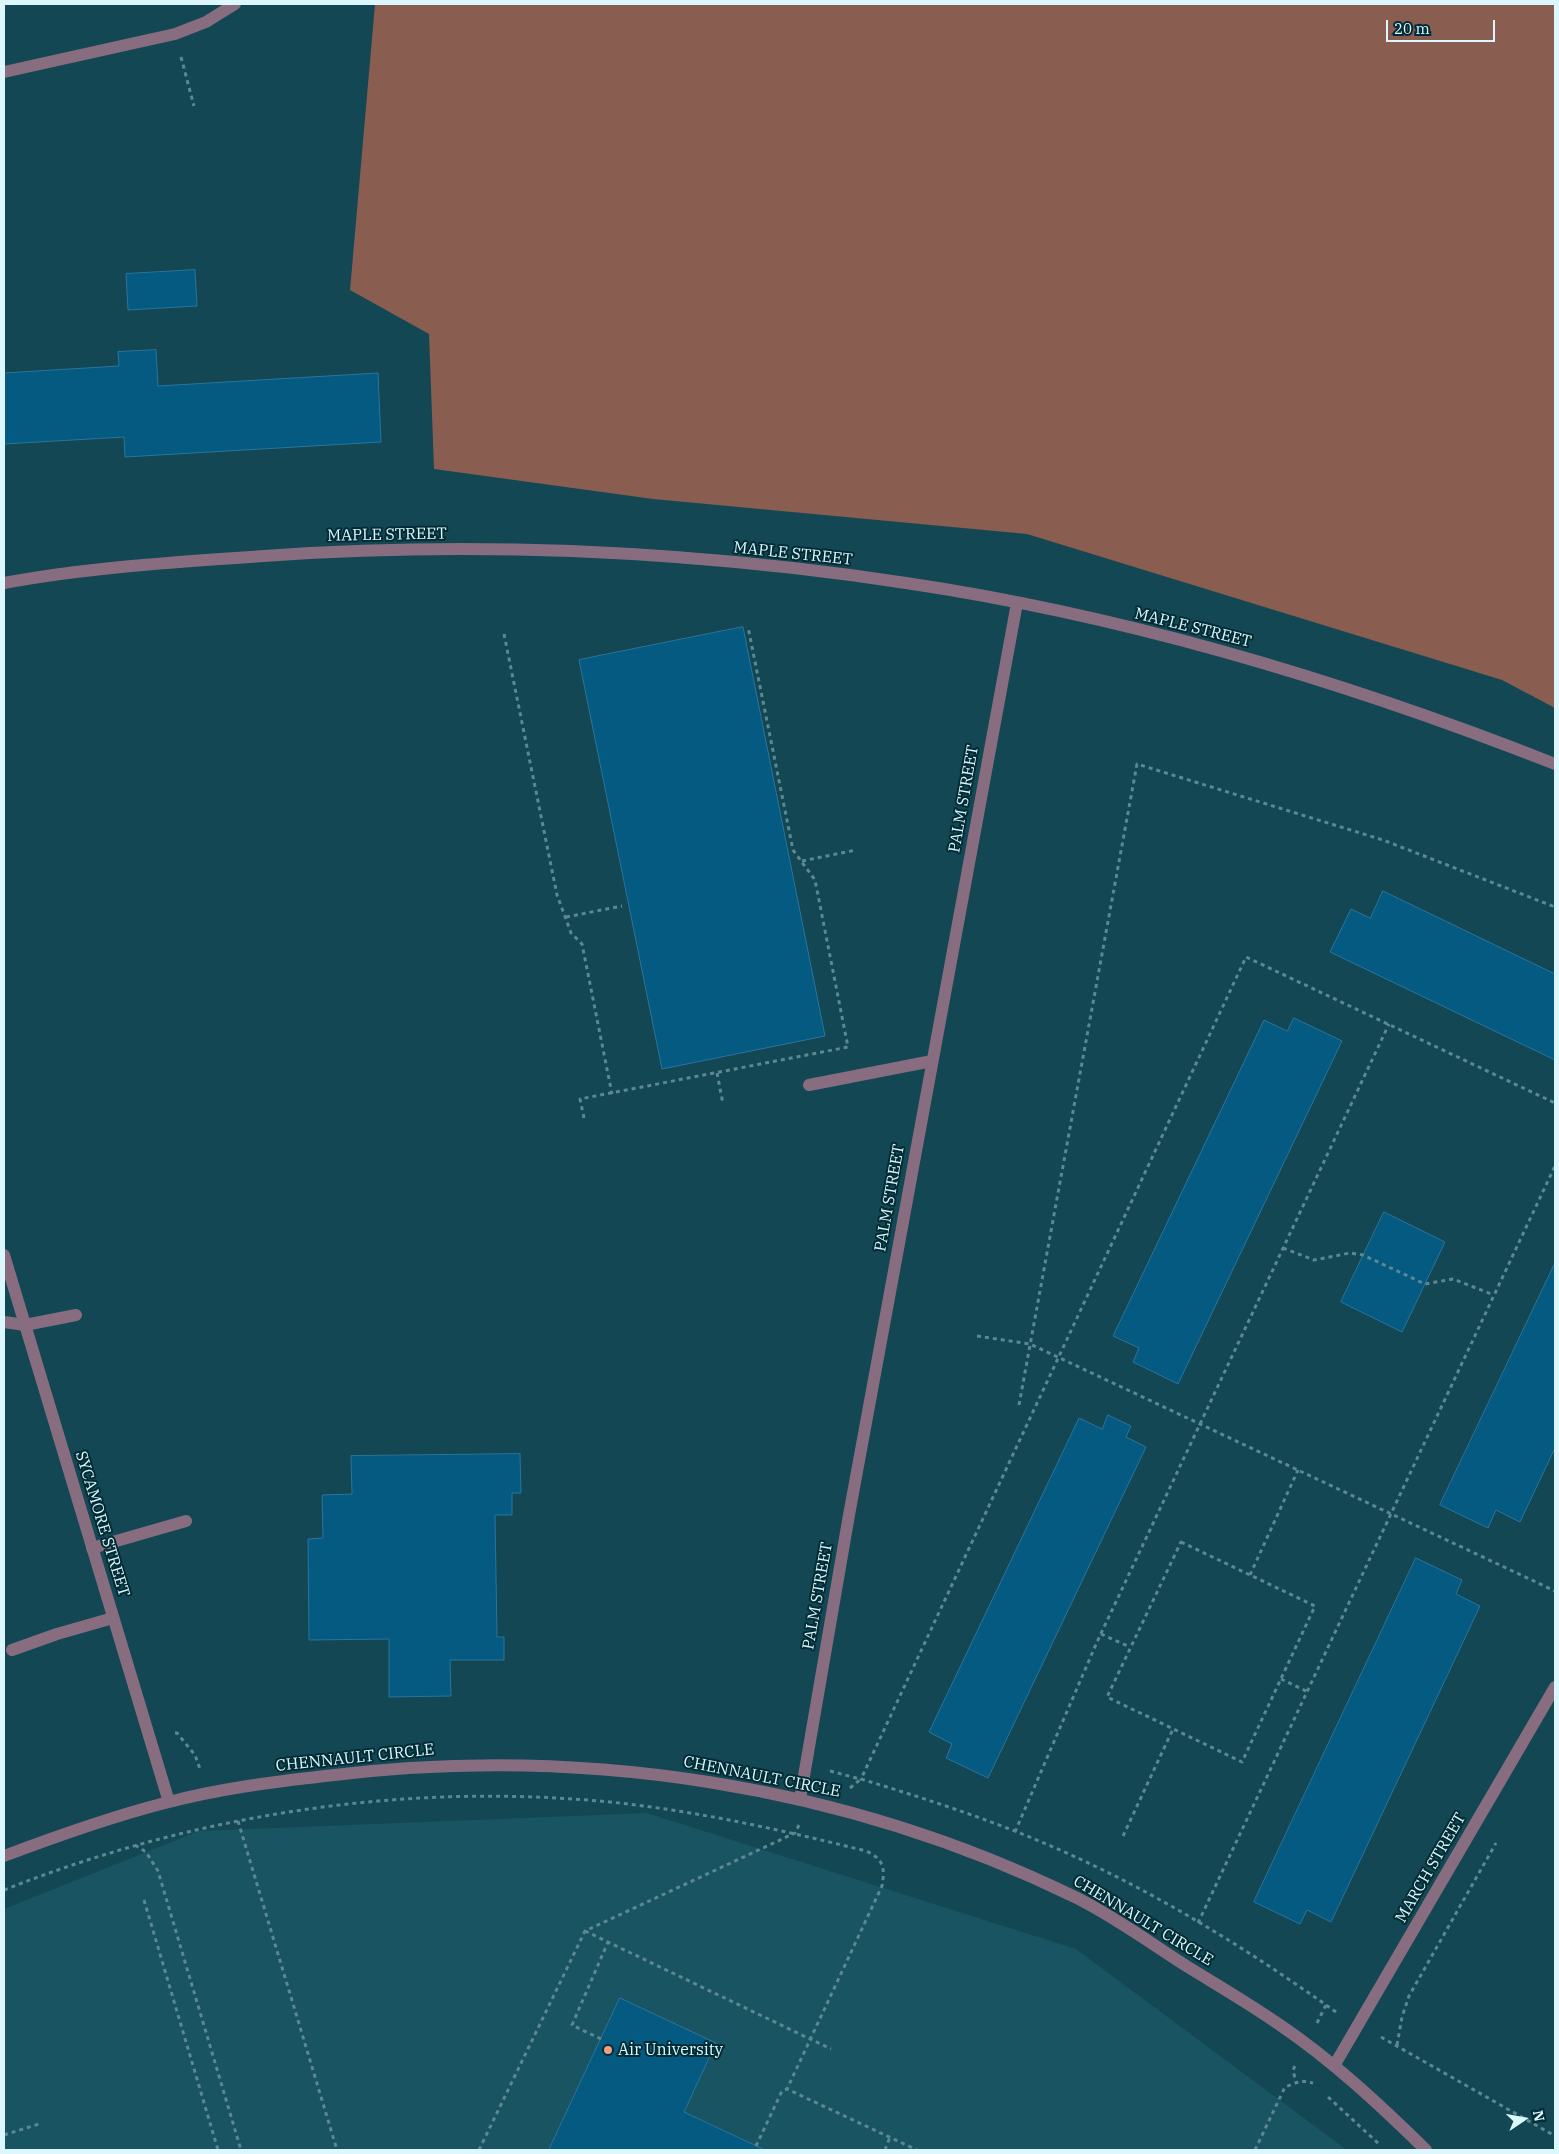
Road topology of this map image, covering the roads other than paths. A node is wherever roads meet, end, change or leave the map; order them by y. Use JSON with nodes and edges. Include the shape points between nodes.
{"nodes":[{"id":1,"x":235,"y":4,"type":"edge"},
{"id":2,"x":4,"y":72,"type":"edge"},
{"id":3,"x":4,"y":583,"type":"edge"},
{"id":4,"x":1017,"y":603,"type":"junction"},
{"id":5,"x":1555,"y":764,"type":"edge"},
{"id":6,"x":932,"y":1061,"type":"junction"},
{"id":7,"x":809,"y":1085,"type":"dead end"},
{"id":8,"x":4,"y":1255,"type":"edge"},
{"id":9,"x":76,"y":1315,"type":"dead end"},
{"id":10,"x":4,"y":1322,"type":"edge"},
{"id":11,"x":25,"y":1325,"type":"junction"},
{"id":12,"x":186,"y":1521,"type":"dead end"},
{"id":13,"x":92,"y":1548,"type":"junction"},
{"id":14,"x":114,"y":1618,"type":"junction"},
{"id":15,"x":12,"y":1650,"type":"dead end"},
{"id":16,"x":1555,"y":1687,"type":"edge"},
{"id":17,"x":800,"y":1799,"type":"junction"},
{"id":18,"x":169,"y":1802,"type":"junction"},
{"id":19,"x":4,"y":1856,"type":"edge"},
{"id":20,"x":1334,"y":2066,"type":"junction"},
{"id":21,"x":1426,"y":2150,"type":"edge"}],
"edges":[{"from":1,"to":2,"type":"street","via":[[206,22],[175,34]]},
{"from":3,"to":4,"type":"street","name":"MAPLE STREET","via":[[111,568],[296,554],[396,549],[547,550],[791,569],[907,583]]},
{"from":4,"to":5,"type":"street","name":"MAPLE STREET","via":[[1245,657],[1364,694]]},
{"from":4,"to":6,"type":"street","name":"PALM STREET"},
{"from":6,"to":7,"type":"street"},
{"from":6,"to":17,"type":"street","name":"PALM STREET"},
{"from":8,"to":11,"type":"street","name":"SYCAMORE STREET"},
{"from":9,"to":11,"type":"street"},
{"from":10,"to":11,"type":"street"},
{"from":11,"to":13,"type":"street","name":"SYCAMORE STREET"},
{"from":12,"to":13,"type":"street"},
{"from":13,"to":14,"type":"street","name":"SYCAMORE STREET"},
{"from":14,"to":15,"type":"street"},
{"from":14,"to":18,"type":"street","name":"SYCAMORE STREET"},
{"from":16,"to":20,"type":"street","name":"MARCH STREET"},
{"from":17,"to":18,"type":"street","name":"CHENNAULT CIRCLE","via":[[642,1772],[466,1764],[381,1769],[285,1780]]},
{"from":17,"to":20,"type":"street","name":"CHENNAULT CIRCLE","via":[[930,1837],[1081,1900],[1281,2025]]},
{"from":18,"to":19,"type":"street","name":"CHENNAULT CIRCLE","via":[[74,1830]]},
{"from":20,"to":21,"type":"street","name":"CHENNAULT CIRCLE"}]}
